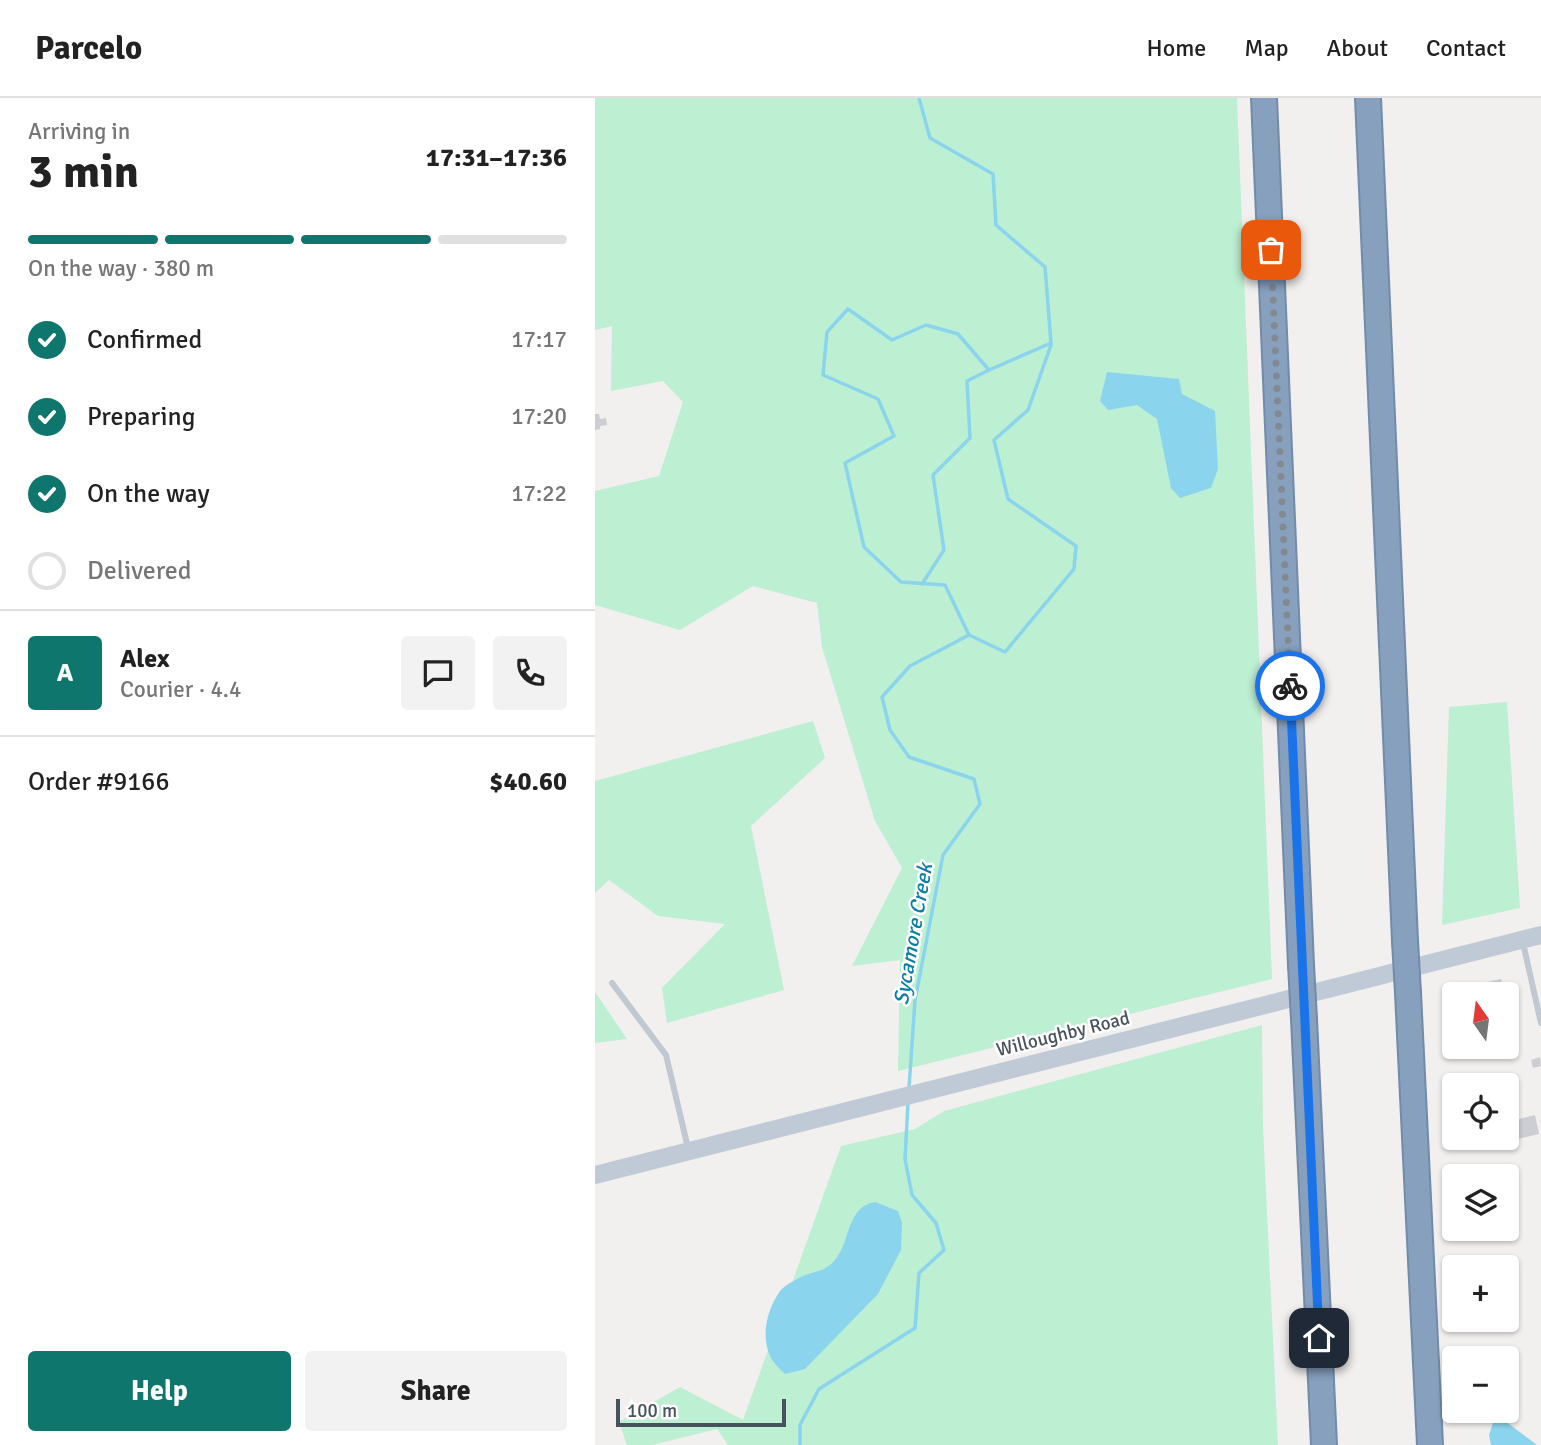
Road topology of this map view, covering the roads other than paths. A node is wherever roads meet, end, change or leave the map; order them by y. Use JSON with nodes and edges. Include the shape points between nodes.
{"nodes":[{"id":1,"x":1264,"y":98,"type":"edge"},
{"id":2,"x":1368,"y":98,"type":"edge"},
{"id":3,"x":1385,"y":98,"type":"edge"},
{"id":4,"x":1379,"y":342,"type":"junction"},
{"id":5,"x":1541,"y":935,"type":"edge"},
{"id":6,"x":1523,"y":940,"type":"junction"},
{"id":7,"x":612,"y":982,"type":"dead end"},
{"id":8,"x":1541,"y":1023,"type":"edge"},
{"id":9,"x":688,"y":1150,"type":"junction"},
{"id":10,"x":595,"y":1175,"type":"edge"},
{"id":11,"x":1324,"y":1445,"type":"edge"},
{"id":12,"x":1430,"y":1445,"type":"edge"}],
"edges":[{"from":1,"to":11,"type":"highway","bridge":true},
{"from":2,"to":4,"type":"highway"},
{"from":3,"to":4,"type":"highway"},
{"from":4,"to":12,"type":"highway","bridge":true},
{"from":5,"to":6,"type":"street","name":"Willoughby Road"},
{"from":6,"to":8,"type":"lane"},
{"from":6,"to":9,"type":"street","name":"Willoughby Road"},
{"from":7,"to":9,"type":"lane","via":[[666,1055]]},
{"from":9,"to":10,"type":"street","name":"Willoughby Road"}]}
